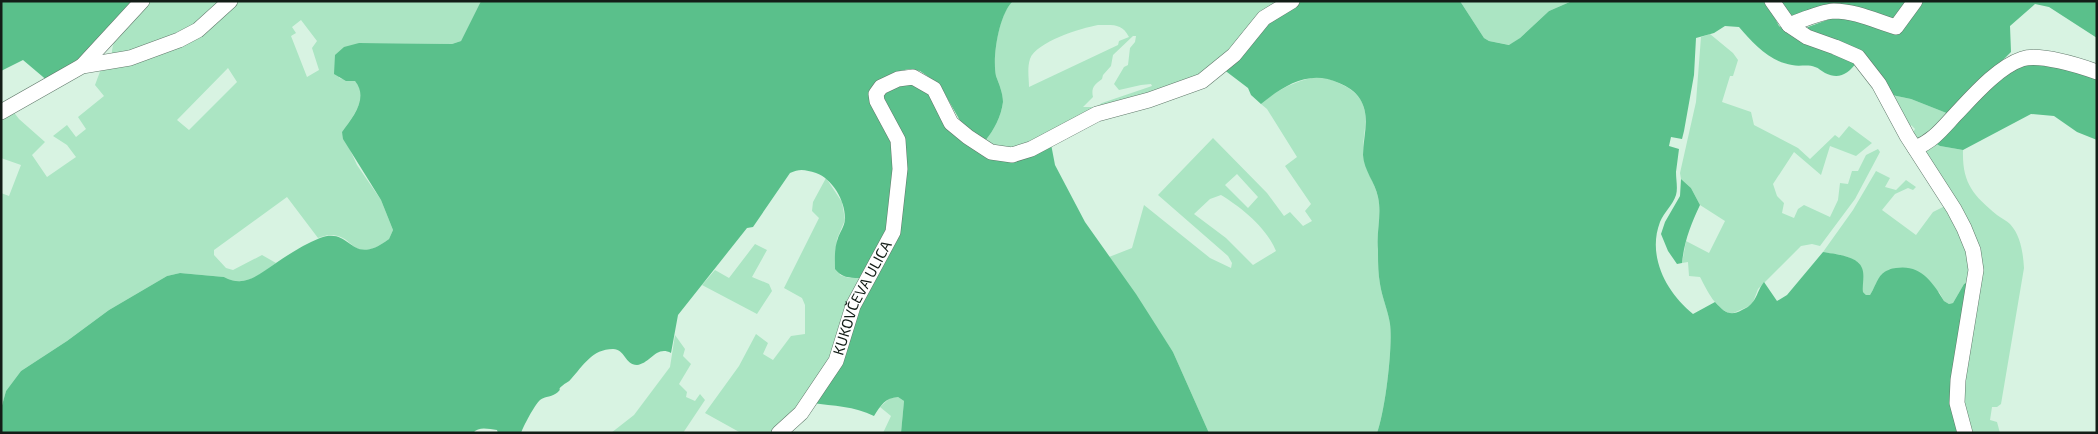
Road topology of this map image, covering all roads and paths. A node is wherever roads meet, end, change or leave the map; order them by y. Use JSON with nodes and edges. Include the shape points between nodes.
{"nodes":[{"id":1,"x":142,"y":1,"type":"edge"},
{"id":2,"x":230,"y":1,"type":"edge"},
{"id":3,"x":1292,"y":1,"type":"edge"},
{"id":4,"x":1772,"y":1,"type":"edge"},
{"id":5,"x":1915,"y":1,"type":"edge"},
{"id":6,"x":1789,"y":25,"type":"junction"},
{"id":7,"x":82,"y":66,"type":"junction"},
{"id":8,"x":2097,"y":72,"type":"edge"},
{"id":9,"x":1,"y":112,"type":"edge"},
{"id":10,"x":1915,"y":148,"type":"junction"},
{"id":11,"x":779,"y":433,"type":"edge"},
{"id":12,"x":1965,"y":433,"type":"edge"}],
"edges":[{"from":1,"to":7,"type":"street"},
{"from":2,"to":7,"type":"street","via":[[198,30],[179,40],[130,58]]},
{"from":3,"to":11,"type":"street","name":"KUKOVČEVA ULICA","via":[[1264,18],[1234,55],[1202,80],[1149,100],[1096,114],[1031,150],[1012,156],[991,152],[951,123],[934,89],[913,77],[898,79],[881,87],[876,94],[877,101],[898,140],[900,169],[893,232],[853,306],[836,361],[800,413]]},
{"from":4,"to":6,"type":"street"},
{"from":5,"to":6,"type":"street","via":[[1896,26],[1834,11]]},
{"from":6,"to":10,"type":"street","via":[[1807,37],[1858,58],[1878,84]]},
{"from":7,"to":9,"type":"street"},
{"from":8,"to":10,"type":"street","via":[[2064,63],[2024,58],[1997,74],[1939,134]]},
{"from":10,"to":12,"type":"street","via":[[1954,209],[1973,250],[1976,270],[1958,380],[1958,403]]}]}
